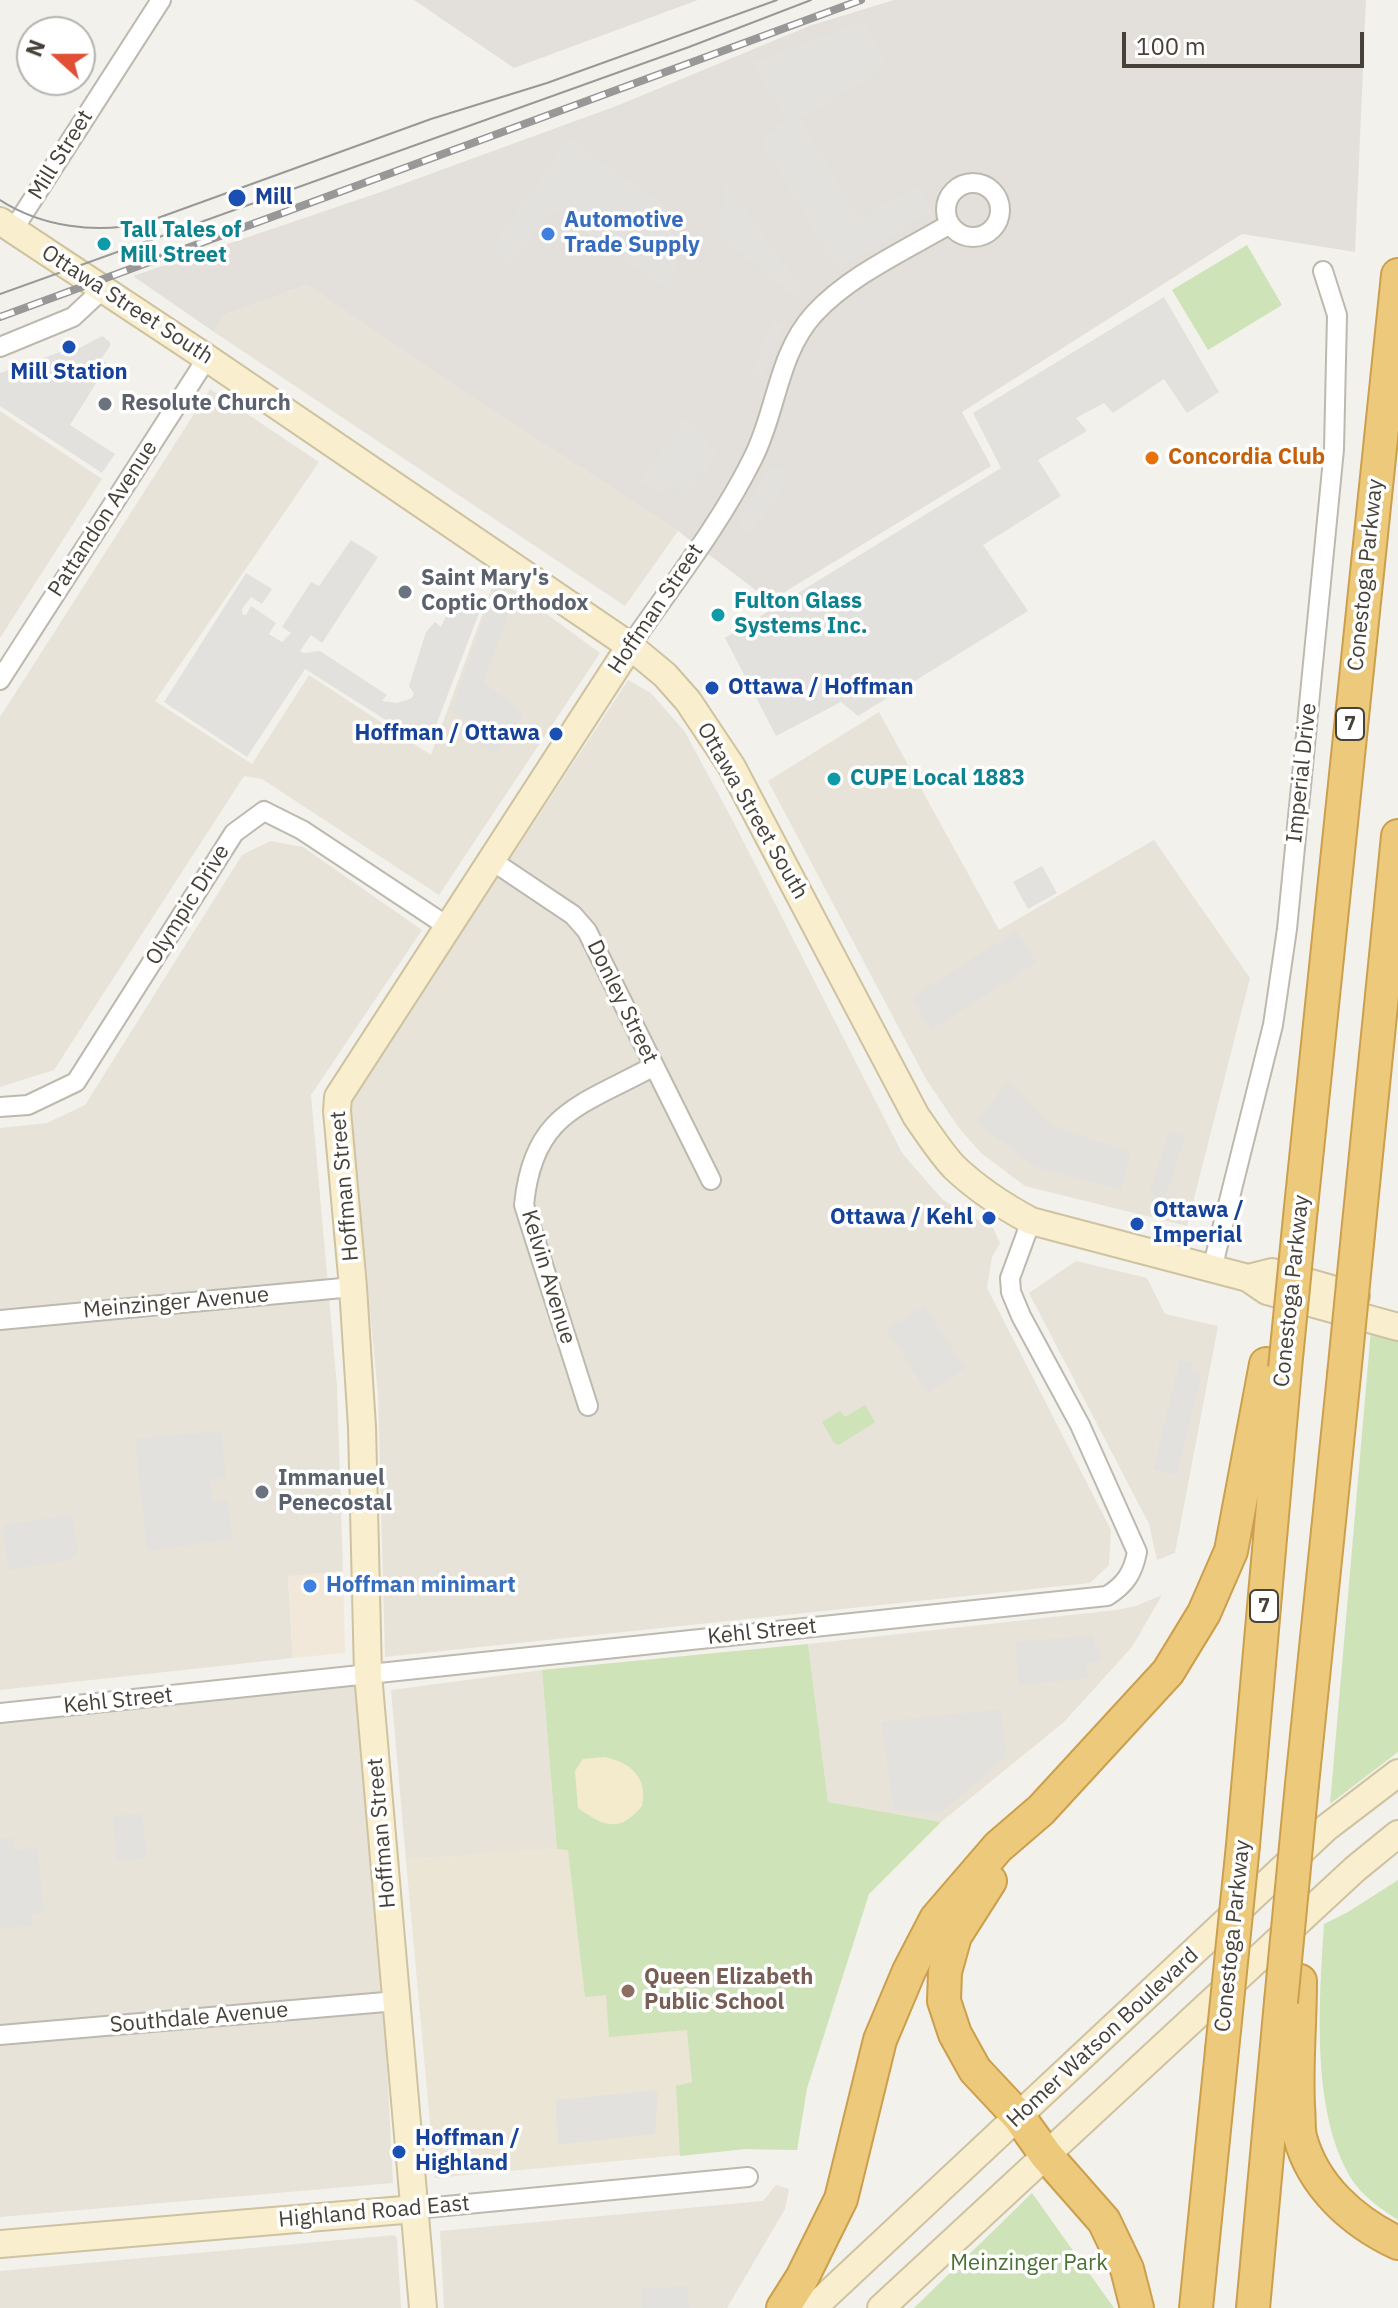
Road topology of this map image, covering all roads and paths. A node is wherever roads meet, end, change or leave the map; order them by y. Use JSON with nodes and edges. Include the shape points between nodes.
{"nodes":[{"id":1,"x":161,"y":0,"type":"edge"},
{"id":2,"x":950,"y":224,"type":"dead end"},
{"id":3,"x":7,"y":225,"type":"edge"},
{"id":4,"x":1323,"y":271,"type":"dead end"},
{"id":5,"x":1398,"y":275,"type":"edge"},
{"id":6,"x":103,"y":289,"type":"junction"},
{"id":7,"x":0,"y":347,"type":"edge"},
{"id":8,"x":207,"y":358,"type":"junction"},
{"id":9,"x":630,"y":646,"type":"junction"},
{"id":10,"x":0,"y":680,"type":"edge"},
{"id":11,"x":1398,"y":836,"type":"edge"},
{"id":12,"x":491,"y":860,"type":"junction"},
{"id":13,"x":447,"y":926,"type":"junction"},
{"id":14,"x":654,"y":1066,"type":"junction"},
{"id":15,"x":0,"y":1107,"type":"edge"},
{"id":16,"x":711,"y":1180,"type":"dead end"},
{"id":17,"x":1031,"y":1221,"type":"junction"},
{"id":18,"x":1212,"y":1269,"type":"junction"},
{"id":19,"x":1248,"y":1278,"type":"junction"},
{"id":20,"x":353,"y":1287,"type":"junction"},
{"id":21,"x":1398,"y":1308,"type":"edge"},
{"id":22,"x":0,"y":1320,"type":"edge"},
{"id":23,"x":1398,"y":1327,"type":"edge"},
{"id":24,"x":1275,"y":1366,"type":"junction"},
{"id":25,"x":588,"y":1406,"type":"dead end"},
{"id":26,"x":368,"y":1674,"type":"junction"},
{"id":27,"x":0,"y":1713,"type":"edge"},
{"id":28,"x":1398,"y":1773,"type":"edge"},
{"id":29,"x":1041,"y":1810,"type":"junction"},
{"id":30,"x":1398,"y":1834,"type":"edge"},
{"id":31,"x":1398,"y":1855,"type":"edge"},
{"id":32,"x":1355,"y":1869,"type":"junction"},
{"id":33,"x":1291,"y":1991,"type":"junction"},
{"id":34,"x":397,"y":2001,"type":"junction"},
{"id":35,"x":0,"y":2035,"type":"edge"},
{"id":36,"x":1019,"y":2117,"type":"junction"},
{"id":37,"x":1038,"y":2163,"type":"junction"},
{"id":38,"x":748,"y":2177,"type":"dead end"},
{"id":39,"x":415,"y":2209,"type":"junction"},
{"id":40,"x":1398,"y":2243,"type":"edge"},
{"id":41,"x":0,"y":2244,"type":"edge"},
{"id":42,"x":423,"y":2308,"type":"edge"},
{"id":43,"x":783,"y":2308,"type":"edge"},
{"id":44,"x":813,"y":2308,"type":"edge"},
{"id":45,"x":881,"y":2308,"type":"edge"},
{"id":46,"x":1137,"y":2308,"type":"edge"},
{"id":47,"x":1196,"y":2308,"type":"edge"},
{"id":48,"x":1253,"y":2308,"type":"edge"}],
"edges":[{"from":1,"to":3,"type":"street","name":"Mill Street"},
{"from":2,"to":9,"type":"street","name":"Hoffman Street","via":[[847,286],[804,326],[746,472]]},
{"from":3,"to":6,"type":"main road","name":"Ottawa Street South"},
{"from":4,"to":18,"type":"street","name":"Imperial Drive","via":[[1337,315],[1334,449],[1287,929],[1273,1025]]},
{"from":5,"to":24,"type":"highway","name":"Conestoga Parkway","number":"7","bridge":true,"via":[[1304,1173],[1294,1210]]},
{"from":6,"to":7,"type":"street","via":[[73,317]]},
{"from":6,"to":8,"type":"main road","name":"Ottawa Street South"},
{"from":8,"to":9,"type":"main road","name":"Ottawa Street South"},
{"from":8,"to":10,"type":"street","name":"Pattandon Avenue"},
{"from":9,"to":12,"type":"main road","name":"Hoffman Street"},
{"from":9,"to":17,"type":"main road","name":"Ottawa Street South","via":[[688,701],[732,767],[916,1116],[952,1165],[1004,1207]]},
{"from":11,"to":33,"type":"highway","bridge":true,"via":[[1302,1784]]},
{"from":12,"to":13,"type":"main road","name":"Hoffman Street"},
{"from":12,"to":14,"type":"street","name":"Donley Street","via":[[573,915],[587,931]]},
{"from":13,"to":15,"type":"street","name":"Olympic Drive","via":[[302,830],[264,811],[234,833],[76,1082],[28,1105]]},
{"from":13,"to":20,"type":"main road","name":"Hoffman Street","via":[[338,1097]]},
{"from":14,"to":16,"type":"street","name":"Donley Street"},
{"from":14,"to":25,"type":"street","name":"Kelvin Avenue","via":[[551,1125],[527,1175],[524,1205]]},
{"from":17,"to":18,"type":"main road","name":"Ottawa Street South"},
{"from":17,"to":26,"type":"street","name":"Kehl Street","via":[[1010,1278],[1011,1292],[1080,1425],[1137,1552],[1134,1569],[1121,1587],[1107,1596]]},
{"from":18,"to":19,"type":"main road","name":"Ottawa Street South"},
{"from":19,"to":21,"type":"main road","name":"Ottawa Street South","via":[[1272,1272]]},
{"from":19,"to":23,"type":"main road","name":"Ottawa Street South","via":[[1267,1291]]},
{"from":20,"to":22,"type":"street","name":"Meinzinger Avenue"},
{"from":20,"to":26,"type":"main road","name":"Hoffman Street"},
{"from":24,"to":29,"type":"highway","via":[[1231,1551],[1204,1613],[1168,1672]]},
{"from":24,"to":47,"type":"highway","name":"Conestoga Parkway","number":"7","bridge":true,"via":[[1243,1845]]},
{"from":26,"to":27,"type":"street","name":"Kehl Street"},
{"from":26,"to":34,"type":"main road","name":"Hoffman Street"},
{"from":28,"to":36,"type":"main road","name":"Homer Watson Boulevard","via":[[1326,1828]]},
{"from":29,"to":36,"type":"highway","via":[[955,1936],[945,1972],[944,2001],[955,2034],[975,2070]]},
{"from":29,"to":43,"type":"highway","via":[[998,1847],[936,1919],[909,1971],[880,2040],[841,2199]]},
{"from":30,"to":32,"type":"main road"},
{"from":31,"to":32,"type":"main road"},
{"from":32,"to":37,"type":"main road"},
{"from":33,"to":40,"type":"highway","via":[[1300,2135],[1310,2164],[1343,2208]]},
{"from":33,"to":48,"type":"highway"},
{"from":34,"to":35,"type":"street","name":"Southdale Avenue"},
{"from":34,"to":39,"type":"main road","name":"Hoffman Street"},
{"from":36,"to":37,"type":"highway"},
{"from":36,"to":44,"type":"main road","name":"Homer Watson Boulevard"},
{"from":37,"to":45,"type":"main road"},
{"from":37,"to":46,"type":"highway","via":[[1104,2221],[1127,2269]]},
{"from":38,"to":39,"type":"street","name":"Highland Road East"},
{"from":39,"to":41,"type":"main road","name":"Highland Road East"},
{"from":39,"to":42,"type":"main road","name":"Hoffman Street"}]}
